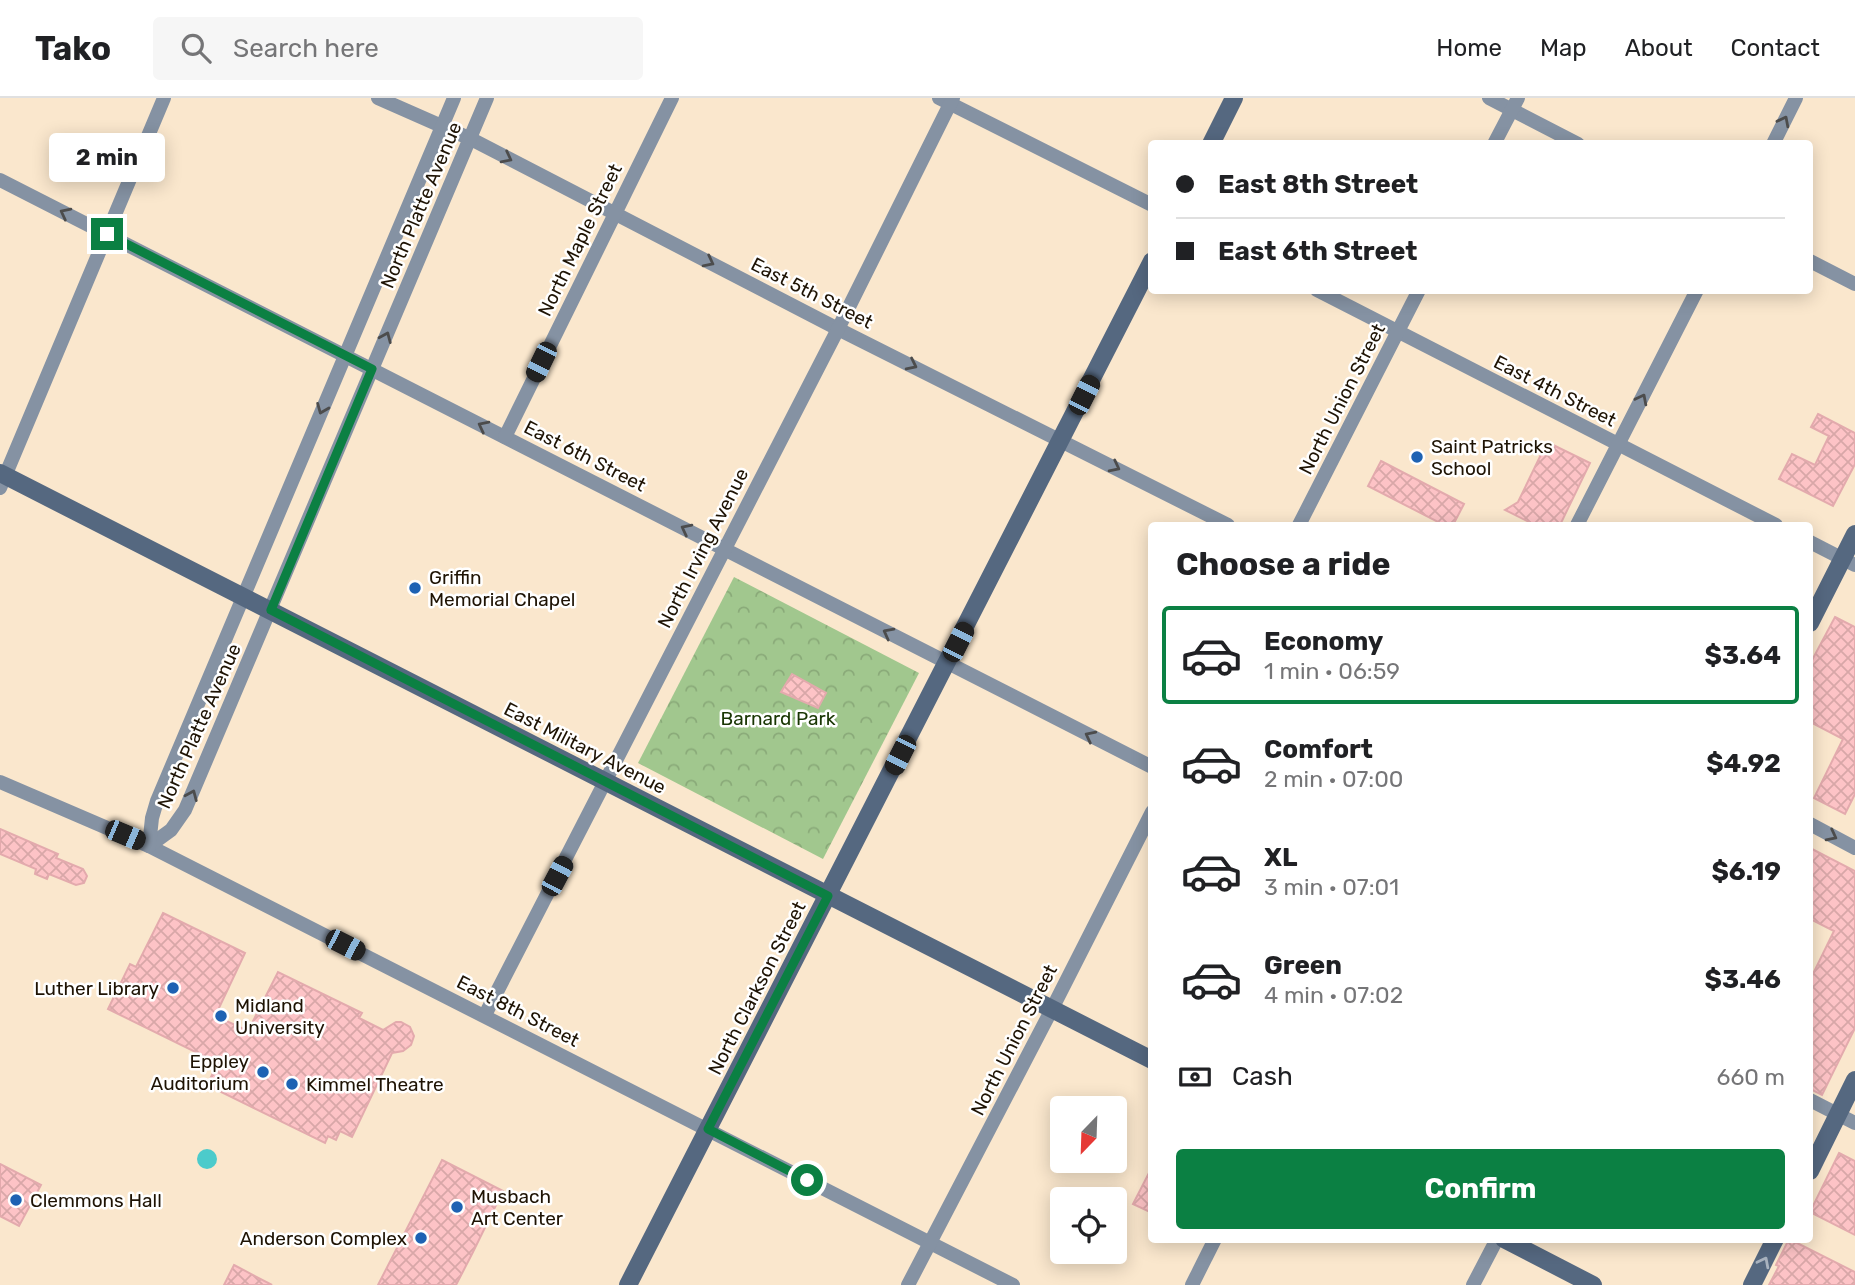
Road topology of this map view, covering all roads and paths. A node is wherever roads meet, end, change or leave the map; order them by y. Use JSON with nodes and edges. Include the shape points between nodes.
{"nodes":[{"id":1,"x":164,"y":98,"type":"edge"},
{"id":2,"x":378,"y":98,"type":"edge"},
{"id":3,"x":454,"y":98,"type":"edge"},
{"id":4,"x":488,"y":98,"type":"edge"},
{"id":5,"x":672,"y":98,"type":"edge"},
{"id":6,"x":1234,"y":98,"type":"edge"},
{"id":7,"x":1489,"y":98,"type":"edge"},
{"id":8,"x":1796,"y":98,"type":"edge"},
{"id":9,"x":947,"y":100,"type":"edge"},
{"id":10,"x":1515,"y":104,"type":"edge"},
{"id":11,"x":442,"y":125,"type":"junction"},
{"id":12,"x":471,"y":139,"type":"junction"},
{"id":13,"x":1213,"y":140,"type":"edge"},
{"id":14,"x":1496,"y":140,"type":"edge"},
{"id":15,"x":1572,"y":140,"type":"edge"},
{"id":16,"x":1775,"y":140,"type":"edge"},
{"id":17,"x":0,"y":180,"type":"edge"},
{"id":18,"x":1148,"y":203,"type":"edge"},
{"id":19,"x":614,"y":213,"type":"junction"},
{"id":20,"x":107,"y":234,"type":"junction"},
{"id":21,"x":1813,"y":263,"type":"edge"},
{"id":22,"x":1148,"y":269,"type":"edge"},
{"id":23,"x":1855,"y":284,"type":"edge"},
{"id":24,"x":1325,"y":294,"type":"edge"},
{"id":25,"x":1417,"y":294,"type":"edge"},
{"id":26,"x":1695,"y":294,"type":"edge"},
{"id":27,"x":838,"y":329,"type":"junction"},
{"id":28,"x":1398,"y":332,"type":"junction"},
{"id":29,"x":344,"y":356,"type":"junction"},
{"id":30,"x":372,"y":369,"type":"junction"},
{"id":31,"x":505,"y":437,"type":"junction"},
{"id":32,"x":1062,"y":440,"type":"junction"},
{"id":33,"x":1618,"y":445,"type":"junction"},
{"id":34,"x":2,"y":479,"type":"edge"},
{"id":35,"x":1222,"y":522,"type":"edge"},
{"id":36,"x":1301,"y":522,"type":"edge"},
{"id":37,"x":1579,"y":522,"type":"edge"},
{"id":38,"x":1770,"y":522,"type":"edge"},
{"id":39,"x":1855,"y":534,"type":"edge"},
{"id":40,"x":1813,"y":544,"type":"edge"},
{"id":41,"x":724,"y":548,"type":"junction"},
{"id":42,"x":1849,"y":562,"type":"edge"},
{"id":43,"x":244,"y":597,"type":"junction"},
{"id":44,"x":271,"y":610,"type":"junction"},
{"id":45,"x":1813,"y":619,"type":"edge"},
{"id":46,"x":947,"y":664,"type":"junction"},
{"id":47,"x":1148,"y":765,"type":"edge"},
{"id":48,"x":0,"y":782,"type":"edge"},
{"id":49,"x":606,"y":782,"type":"junction"},
{"id":50,"x":1148,"y":820,"type":"edge"},
{"id":51,"x":1813,"y":826,"type":"edge"},
{"id":52,"x":149,"y":846,"type":"junction"},
{"id":53,"x":1855,"y":848,"type":"edge"},
{"id":54,"x":828,"y":896,"type":"junction"},
{"id":55,"x":1052,"y":1009,"type":"junction"},
{"id":56,"x":485,"y":1015,"type":"junction"},
{"id":57,"x":1148,"y":1058,"type":"edge"},
{"id":58,"x":1855,"y":1080,"type":"edge"},
{"id":59,"x":1813,"y":1102,"type":"edge"},
{"id":60,"x":1838,"y":1114,"type":"junction"},
{"id":61,"x":1855,"y":1123,"type":"edge"},
{"id":62,"x":708,"y":1129,"type":"junction"},
{"id":63,"x":1813,"y":1165,"type":"edge"},
{"id":64,"x":930,"y":1243,"type":"junction"},
{"id":65,"x":1213,"y":1243,"type":"edge"},
{"id":66,"x":1495,"y":1243,"type":"edge"},
{"id":67,"x":1511,"y":1243,"type":"edge"},
{"id":68,"x":1773,"y":1243,"type":"edge"},
{"id":69,"x":628,"y":1285,"type":"edge"},
{"id":70,"x":908,"y":1285,"type":"edge"},
{"id":71,"x":1013,"y":1285,"type":"edge"},
{"id":72,"x":1192,"y":1285,"type":"edge"},
{"id":73,"x":1473,"y":1285,"type":"edge"},
{"id":74,"x":1593,"y":1285,"type":"edge"},
{"id":75,"x":1752,"y":1285,"type":"edge"}],
"edges":[{"from":1,"to":20,"type":"street"},
{"from":2,"to":11,"type":"street","name":"East 5th Street"},
{"from":3,"to":11,"type":"street","name":"North Platte Avenue"},
{"from":4,"to":12,"type":"street","name":"North Platte Avenue"},
{"from":5,"to":19,"type":"street","name":"North Maple Street"},
{"from":6,"to":13,"type":"main road"},
{"from":7,"to":10,"type":"street"},
{"from":16,"to":8,"type":"street","one_way":true},
{"from":9,"to":18,"type":"street"},
{"from":9,"to":27,"type":"street","name":"North Irving Avenue"},
{"from":10,"to":14,"type":"street"},
{"from":10,"to":15,"type":"street"},
{"from":11,"to":12,"type":"street","name":"East 5th Street"},
{"from":11,"to":29,"type":"street","name":"North Platte Avenue"},
{"from":12,"to":19,"type":"street","name":"East 5th Street","one_way":true},
{"from":30,"to":12,"type":"street","name":"North Platte Avenue","one_way":true},
{"from":20,"to":17,"type":"street","name":"East 6th Street","one_way":true},
{"from":19,"to":27,"type":"street","name":"East 5th Street","one_way":true},
{"from":19,"to":31,"type":"street","name":"North Maple Street"},
{"from":20,"to":29,"type":"street","name":"East 6th Street"},
{"from":20,"to":34,"type":"street"},
{"from":21,"to":23,"type":"street"},
{"from":22,"to":32,"type":"main road","name":"North Clarkson Street"},
{"from":24,"to":28,"type":"street","name":"East 4th Street"},
{"from":25,"to":28,"type":"street","name":"North Union Street"},
{"from":33,"to":26,"type":"street","one_way":true},
{"from":27,"to":32,"type":"street","name":"East 5th Street","one_way":true},
{"from":27,"to":41,"type":"street","name":"North Irving Avenue"},
{"from":28,"to":33,"type":"street","name":"East 4th Street"},
{"from":28,"to":36,"type":"street","name":"North Union Street"},
{"from":29,"to":30,"type":"street","name":"East 6th Street"},
{"from":29,"to":43,"type":"street","name":"North Platte Avenue","one_way":true},
{"from":31,"to":30,"type":"street","name":"East 6th Street","one_way":true},
{"from":30,"to":44,"type":"street","name":"North Platte Avenue"},
{"from":41,"to":31,"type":"street","name":"East 6th Street","one_way":true},
{"from":32,"to":35,"type":"street","name":"East 5th Street","one_way":true},
{"from":32,"to":46,"type":"main road","name":"North Clarkson Street"},
{"from":33,"to":37,"type":"street"},
{"from":33,"to":38,"type":"street","name":"East 4th Street"},
{"from":34,"to":43,"type":"main road","name":"East Military Avenue"},
{"from":39,"to":42,"type":"main road"},
{"from":40,"to":42,"type":"street"},
{"from":46,"to":41,"type":"street","name":"East 6th Street","one_way":true},
{"from":41,"to":49,"type":"street","name":"North Irving Avenue"},
{"from":42,"to":45,"type":"main road"},
{"from":43,"to":44,"type":"main road","name":"East Military Avenue"},
{"from":43,"to":52,"type":"street","name":"North Platte Avenue","via":[[157,801]]},
{"from":44,"to":49,"type":"main road","name":"East Military Avenue"},
{"from":52,"to":44,"type":"street","name":"North Platte Avenue","one_way":true,"via":[[171,830],[185,810]]},
{"from":47,"to":46,"type":"street","name":"East 6th Street","one_way":true},
{"from":46,"to":54,"type":"main road","name":"North Clarkson Street"},
{"from":48,"to":52,"type":"street","name":"East 8th Street"},
{"from":49,"to":54,"type":"main road","name":"East Military Avenue"},
{"from":49,"to":56,"type":"street","name":"North Irving Avenue"},
{"from":50,"to":55,"type":"street","name":"North Union Street"},
{"from":51,"to":53,"type":"street","one_way":true},
{"from":52,"to":56,"type":"street","name":"East 8th Street"},
{"from":54,"to":55,"type":"main road","name":"East Military Avenue"},
{"from":54,"to":62,"type":"main road","name":"North Clarkson Street"},
{"from":55,"to":57,"type":"main road","name":"East Military Avenue"},
{"from":55,"to":64,"type":"street","name":"North Union Street"},
{"from":56,"to":62,"type":"street","name":"East 8th Street"},
{"from":58,"to":60,"type":"main road"},
{"from":59,"to":60,"type":"street"},
{"from":60,"to":61,"type":"street"},
{"from":60,"to":63,"type":"main road"},
{"from":62,"to":64,"type":"street","name":"East 8th Street"},
{"from":62,"to":69,"type":"main road","name":"North Clarkson Street"},
{"from":64,"to":70,"type":"street","name":"North Union Street"},
{"from":64,"to":71,"type":"street","name":"East 8th Street"},
{"from":65,"to":72,"type":"street"},
{"from":66,"to":73,"type":"street"},
{"from":67,"to":74,"type":"main road"},
{"from":75,"to":68,"type":"main road","one_way":true}]}
